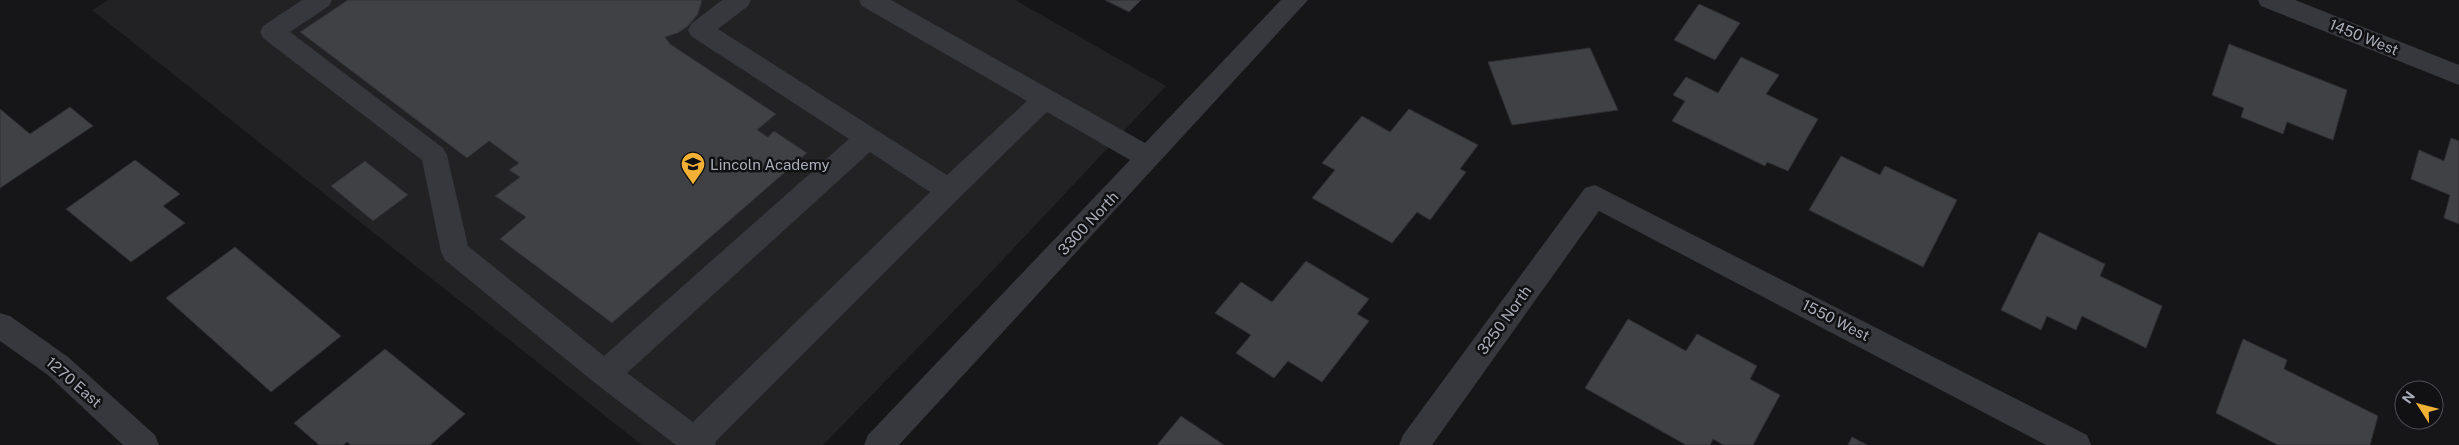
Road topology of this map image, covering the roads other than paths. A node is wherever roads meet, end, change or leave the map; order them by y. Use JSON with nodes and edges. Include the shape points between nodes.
{"nodes":[{"id":1,"x":320,"y":0,"type":"edge"},
{"id":2,"x":739,"y":0,"type":"edge"},
{"id":3,"x":871,"y":0,"type":"edge"},
{"id":4,"x":1296,"y":0,"type":"edge"},
{"id":5,"x":2270,"y":0,"type":"edge"},
{"id":6,"x":2459,"y":75,"type":"edge"},
{"id":7,"x":1045,"y":99,"type":"junction"},
{"id":8,"x":869,"y":138,"type":"junction"},
{"id":9,"x":1149,"y":158,"type":"junction"},
{"id":10,"x":949,"y":190,"type":"junction"},
{"id":11,"x":1595,"y":196,"type":"joint"},
{"id":12,"x":0,"y":325,"type":"edge"},
{"id":13,"x":605,"y":374,"type":"junction"},
{"id":14,"x":698,"y":443,"type":"edge"},
{"id":15,"x":144,"y":445,"type":"edge"},
{"id":16,"x":879,"y":445,"type":"edge"},
{"id":17,"x":1414,"y":445,"type":"edge"},
{"id":18,"x":2076,"y":445,"type":"edge"}],
"edges":[{"from":1,"to":13,"type":"street","via":[[272,32],[434,155],[454,252]]},
{"from":2,"to":8,"type":"street","via":[[700,30]]},
{"from":3,"to":7,"type":"street"},
{"from":4,"to":9,"type":"street","name":"3300 North"},
{"from":5,"to":6,"type":"street","name":"1450 West"},
{"from":7,"to":9,"type":"street"},
{"from":7,"to":10,"type":"street"},
{"from":8,"to":10,"type":"street"},
{"from":8,"to":13,"type":"street"},
{"from":9,"to":16,"type":"street","name":"3300 North"},
{"from":10,"to":14,"type":"street"},
{"from":11,"to":17,"type":"street","name":"3250 North"},
{"from":11,"to":18,"type":"street","name":"1550 West"},
{"from":12,"to":15,"type":"street","name":"1270 East","via":[[58,366]]},
{"from":13,"to":14,"type":"street"}]}
